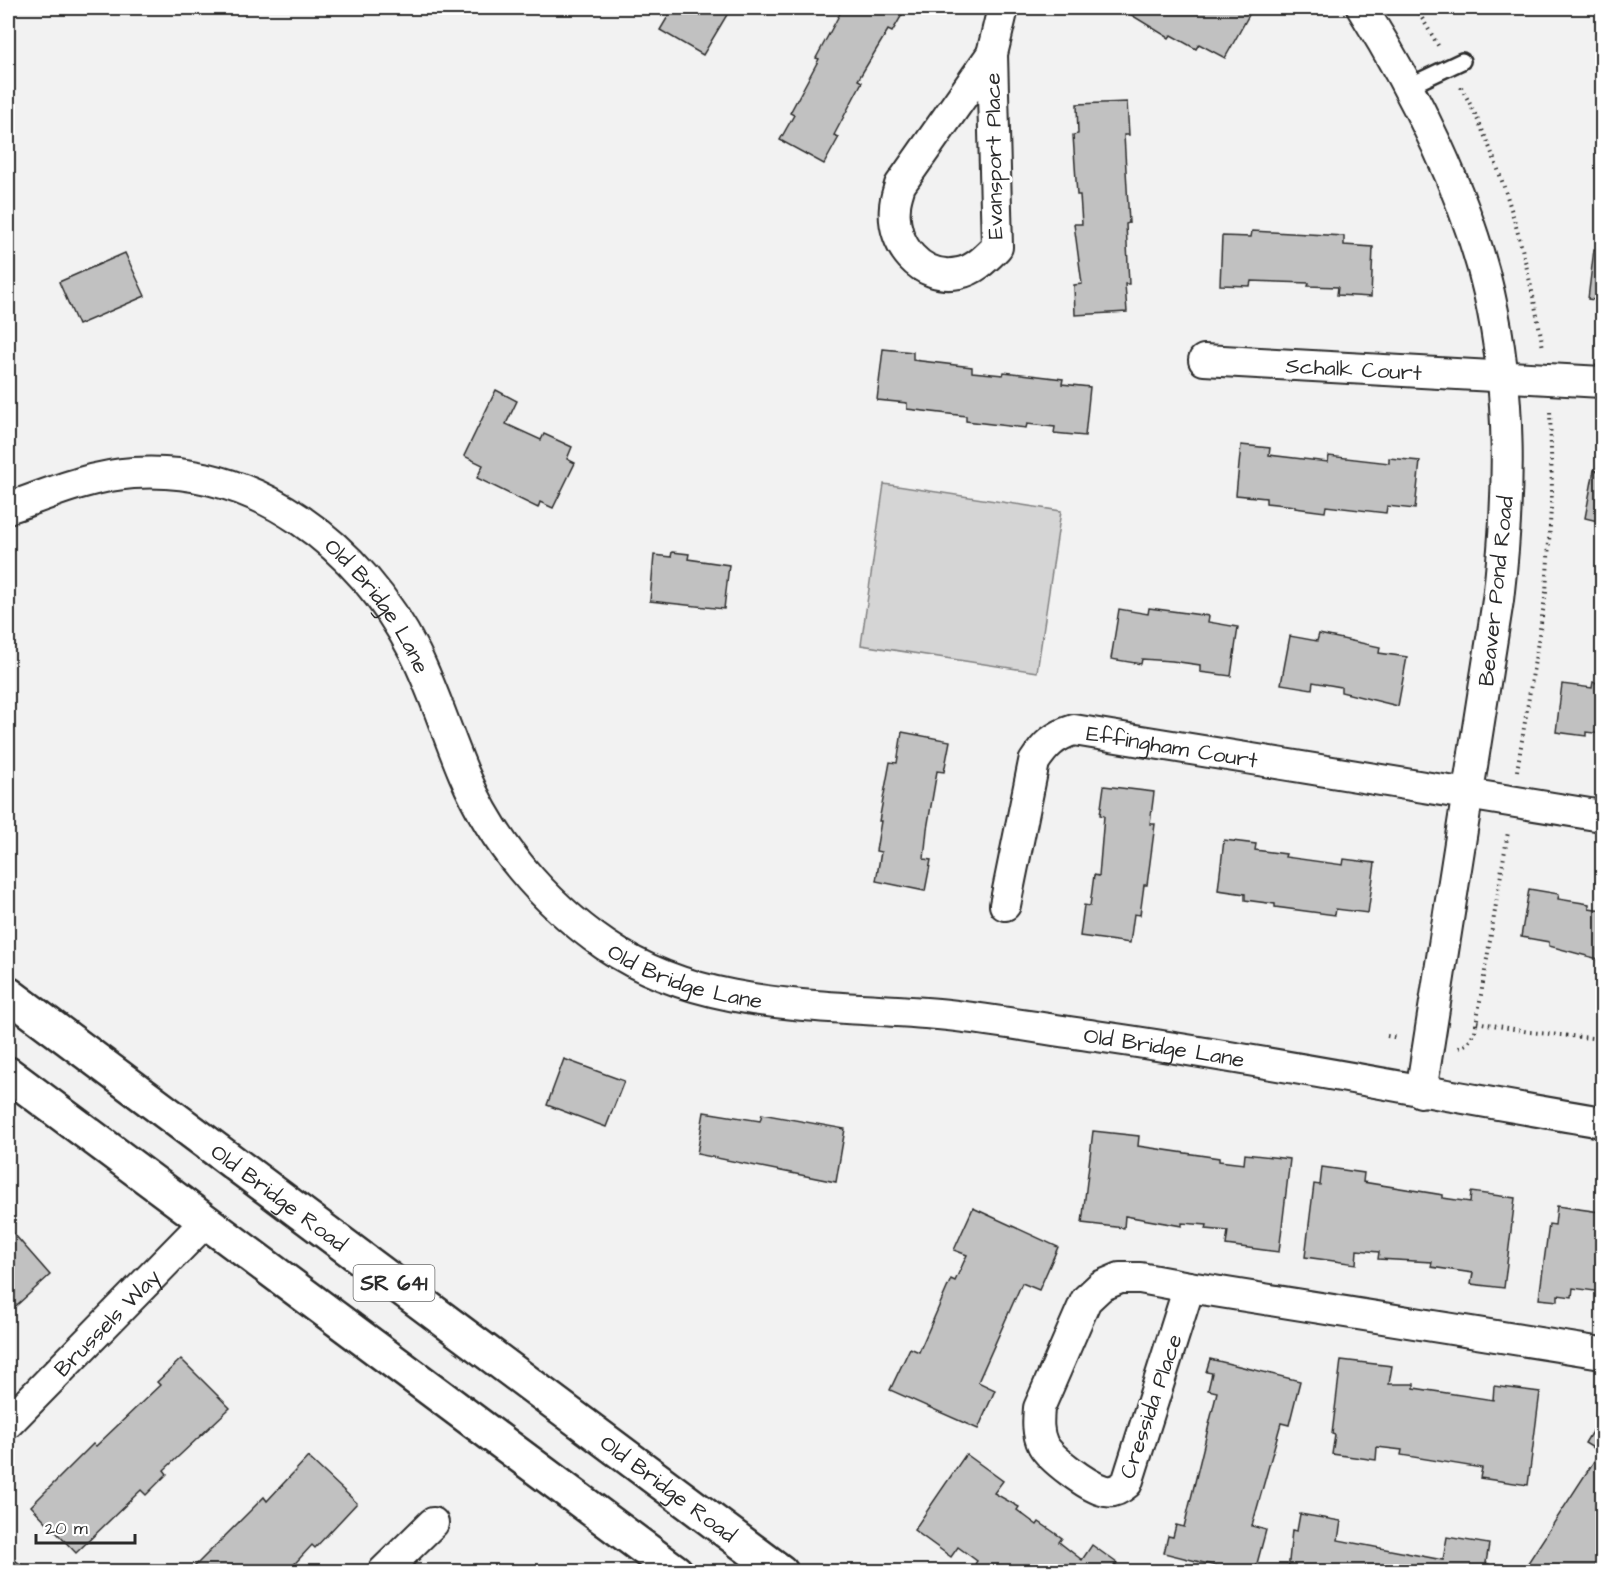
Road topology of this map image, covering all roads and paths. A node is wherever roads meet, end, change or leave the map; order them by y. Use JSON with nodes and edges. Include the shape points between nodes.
{"nodes":[{"id":1,"x":1003,"y":8,"type":"edge"},
{"id":2,"x":1362,"y":8,"type":"edge"},
{"id":3,"x":1416,"y":8,"type":"edge"},
{"id":4,"x":1422,"y":8,"type":"edge"},
{"id":5,"x":1420,"y":14,"type":"junction"},
{"id":6,"x":1438,"y":44,"type":"dead end"},
{"id":7,"x":992,"y":54,"type":"junction"},
{"id":8,"x":1462,"y":61,"type":"dead end"},
{"id":9,"x":1407,"y":87,"type":"junction"},
{"id":10,"x":1466,"y":95,"type":"dead end"},
{"id":11,"x":1543,"y":348,"type":"dead end"},
{"id":12,"x":1204,"y":360,"type":"dead end"},
{"id":13,"x":1502,"y":376,"type":"junction"},
{"id":14,"x":1602,"y":382,"type":"edge"},
{"id":15,"x":1550,"y":406,"type":"dead end"},
{"id":16,"x":8,"y":508,"type":"edge"},
{"id":17,"x":1516,"y":778,"type":"dead end"},
{"id":18,"x":1468,"y":795,"type":"junction"},
{"id":19,"x":1602,"y":816,"type":"edge"},
{"id":20,"x":1508,"y":831,"type":"dead end"},
{"id":21,"x":1005,"y":905,"type":"dead end"},
{"id":22,"x":8,"y":994,"type":"edge"},
{"id":23,"x":1477,"y":1022,"type":"junction"},
{"id":24,"x":1602,"y":1039,"type":"edge"},
{"id":25,"x":1461,"y":1048,"type":"dead end"},
{"id":26,"x":8,"y":1074,"type":"edge"},
{"id":27,"x":1421,"y":1092,"type":"junction"},
{"id":28,"x":1602,"y":1122,"type":"edge"},
{"id":29,"x":206,"y":1221,"type":"junction"},
{"id":30,"x":1189,"y":1287,"type":"junction"},
{"id":31,"x":1602,"y":1353,"type":"edge"},
{"id":32,"x":8,"y":1423,"type":"edge"},
{"id":33,"x":433,"y":1523,"type":"dead end"},
{"id":34,"x":382,"y":1572,"type":"edge"},
{"id":35,"x":676,"y":1572,"type":"edge"},
{"id":36,"x":781,"y":1572,"type":"edge"}],
"edges":[{"from":1,"to":7,"type":"street","name":"Evansport Place"},
{"from":2,"to":9,"type":"street","name":"Beaver Pond Road"},
{"from":3,"to":5,"type":"path"},
{"from":4,"to":5,"type":"path"},
{"from":5,"to":6,"type":"path"},
{"from":7,"to":7,"type":"street","name":"Evansport Place","via":[[997,247],[982,263],[959,273],[934,273],[919,265],[904,248],[897,231],[894,208],[900,185]]},
{"from":8,"to":9,"type":"lane"},
{"from":9,"to":13,"type":"street","name":"Beaver Pond Road","via":[[1432,135],[1467,222],[1488,292]]},
{"from":10,"to":11,"type":"path","via":[[1510,208]]},
{"from":12,"to":13,"type":"street","name":"Schalk Court"},
{"from":13,"to":14,"type":"street","name":"Schalk Court"},
{"from":13,"to":18,"type":"street","name":"Beaver Pond Road","via":[[1508,453],[1505,535]]},
{"from":15,"to":17,"type":"path","via":[[1552,491],[1548,570]]},
{"from":16,"to":27,"type":"street","name":"Old Bridge Lane","via":[[88,480],[132,473],[178,473],[222,482],[273,501],[308,523],[348,558],[382,599],[416,654],[466,780],[496,835],[530,879],[562,911],[606,946],[655,973],[695,988],[759,1002],[943,1015],[1122,1040]]},
{"from":18,"to":19,"type":"street","name":"Effingham Court"},
{"from":18,"to":21,"type":"street","name":"Effingham Court","via":[[1074,730],[1045,745],[1034,762]]},
{"from":18,"to":27,"type":"street","name":"Beaver Pond Road"},
{"from":20,"to":23,"type":"path"},
{"from":22,"to":36,"type":"main road","name":"Old Bridge Road","number":"SR 641"},
{"from":23,"to":24,"type":"path"},
{"from":23,"to":25,"type":"path","via":[[1472,1037]]},
{"from":26,"to":29,"type":"main road","number":"SR 641"},
{"from":27,"to":28,"type":"street","name":"Old Bridge Lane"},
{"from":29,"to":32,"type":"street","name":"Brussels Way"},
{"from":29,"to":35,"type":"main road","number":"SR 641"},
{"from":30,"to":30,"type":"street","name":"Cressida Place","via":[[1127,1483],[1117,1491],[1102,1491],[1055,1460],[1042,1444],[1037,1424],[1039,1408],[1086,1300],[1101,1286],[1120,1278],[1140,1278]]},
{"from":30,"to":31,"type":"street","name":"Cressida Place"},
{"from":33,"to":34,"type":"street"}]}
